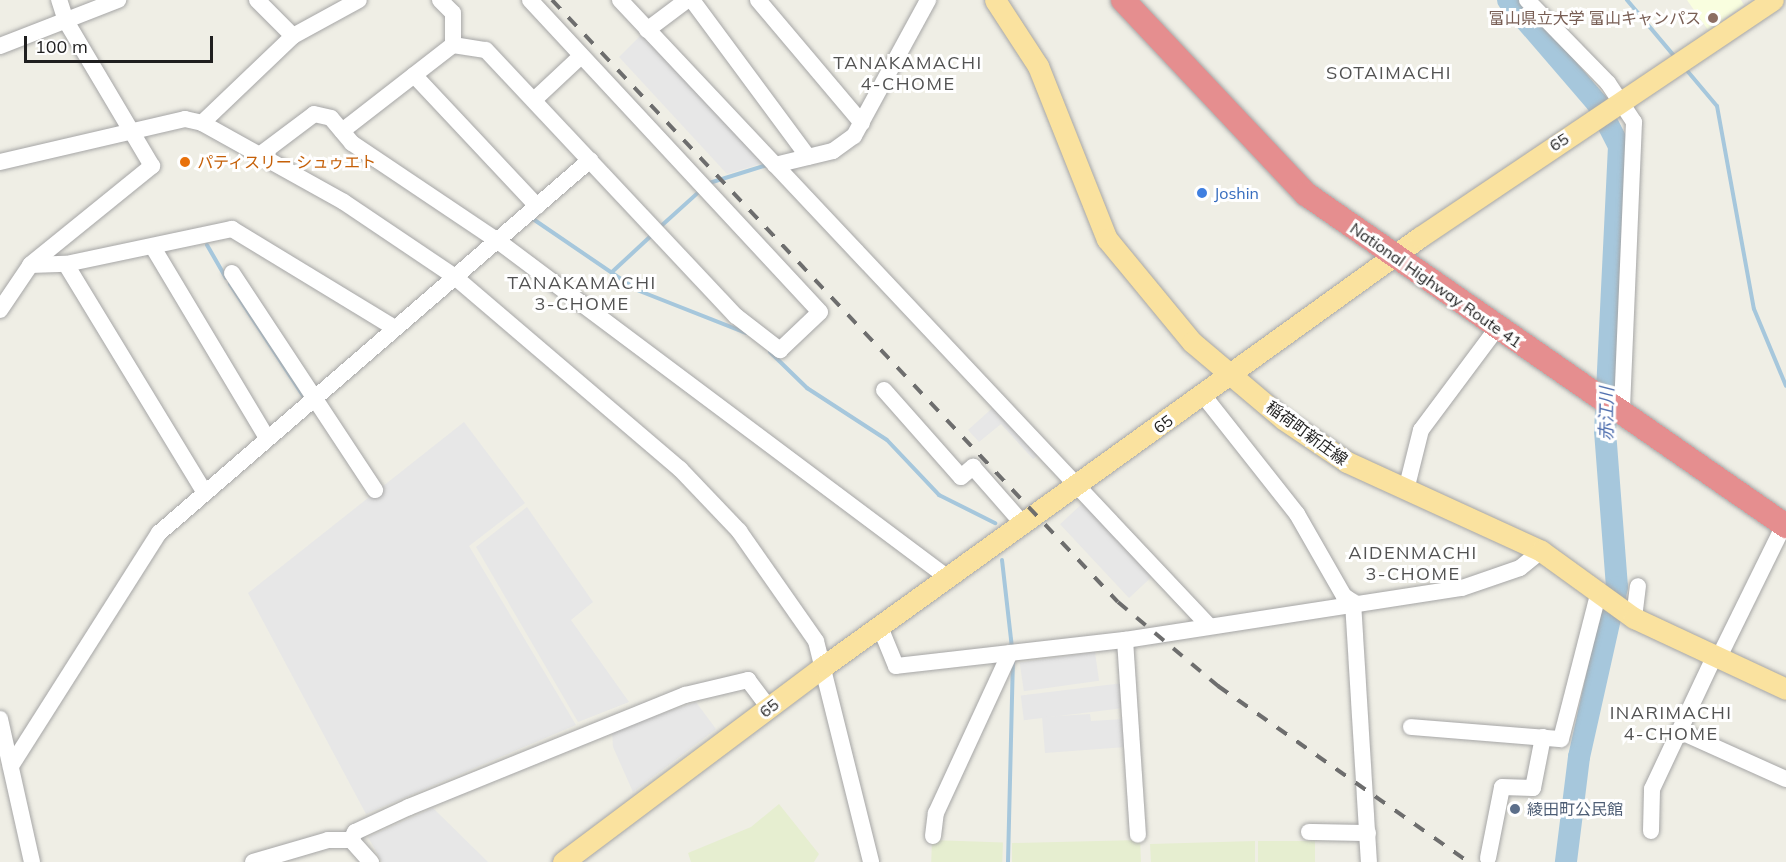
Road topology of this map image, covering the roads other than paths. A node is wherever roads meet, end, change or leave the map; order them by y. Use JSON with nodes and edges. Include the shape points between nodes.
{"nodes":[{"id":1,"x":59,"y":0,"type":"edge"},
{"id":2,"x":118,"y":0,"type":"edge"},
{"id":3,"x":257,"y":0,"type":"edge"},
{"id":4,"x":358,"y":0,"type":"edge"},
{"id":5,"x":440,"y":0,"type":"edge"},
{"id":6,"x":530,"y":0,"type":"edge"},
{"id":7,"x":620,"y":0,"type":"edge"},
{"id":8,"x":687,"y":0,"type":"edge"},
{"id":9,"x":692,"y":0,"type":"edge"},
{"id":10,"x":758,"y":0,"type":"edge"},
{"id":11,"x":928,"y":0,"type":"edge"},
{"id":12,"x":995,"y":0,"type":"edge"},
{"id":13,"x":1125,"y":0,"type":"edge"},
{"id":14,"x":1527,"y":0,"type":"edge"},
{"id":15,"x":1773,"y":0,"type":"edge"},
{"id":16,"x":66,"y":21,"type":"junction"},
{"id":17,"x":647,"y":30,"type":"junction"},
{"id":18,"x":293,"y":36,"type":"junction"},
{"id":19,"x":453,"y":45,"type":"junction"},
{"id":20,"x":0,"y":46,"type":"edge"},
{"id":21,"x":581,"y":56,"type":"junction"},
{"id":22,"x":414,"y":75,"type":"junction"},
{"id":23,"x":534,"y":100,"type":"junction"},
{"id":24,"x":1620,"y":105,"type":"junction"},
{"id":25,"x":202,"y":123,"type":"junction"},
{"id":26,"x":862,"y":123,"type":"junction"},
{"id":27,"x":342,"y":131,"type":"junction"},
{"id":28,"x":132,"y":132,"type":"junction"},
{"id":29,"x":261,"y":154,"type":"junction"},
{"id":30,"x":808,"y":157,"type":"junction"},
{"id":31,"x":590,"y":160,"type":"junction"},
{"id":32,"x":0,"y":162,"type":"edge"},
{"id":33,"x":775,"y":165,"type":"junction"},
{"id":34,"x":537,"y":206,"type":"junction"},
{"id":35,"x":498,"y":241,"type":"junction"},
{"id":36,"x":154,"y":249,"type":"junction"},
{"id":37,"x":1392,"y":258,"type":"junction"},
{"id":38,"x":66,"y":264,"type":"junction"},
{"id":39,"x":30,"y":265,"type":"junction"},
{"id":40,"x":232,"y":273,"type":"dead end"},
{"id":41,"x":455,"y":278,"type":"junction"},
{"id":42,"x":0,"y":310,"type":"edge"},
{"id":43,"x":393,"y":327,"type":"junction"},
{"id":44,"x":1497,"y":328,"type":"junction"},
{"id":45,"x":1233,"y":375,"type":"junction"},
{"id":46,"x":884,"y":390,"type":"dead end"},
{"id":47,"x":1203,"y":395,"type":"junction"},
{"id":48,"x":313,"y":398,"type":"junction"},
{"id":49,"x":1621,"y":414,"type":"junction"},
{"id":50,"x":267,"y":438,"type":"junction"},
{"id":51,"x":1078,"y":485,"type":"junction"},
{"id":52,"x":375,"y":490,"type":"dead end"},
{"id":53,"x":1406,"y":490,"type":"junction"},
{"id":54,"x":205,"y":493,"type":"junction"},
{"id":55,"x":1785,"y":524,"type":"edge"},
{"id":56,"x":1024,"y":525,"type":"junction"},
{"id":57,"x":1540,"y":551,"type":"junction"},
{"id":58,"x":948,"y":578,"type":"junction"},
{"id":59,"x":1638,"y":586,"type":"dead end"},
{"id":60,"x":1599,"y":591,"type":"junction"},
{"id":61,"x":1353,"y":602,"type":"junction"},
{"id":62,"x":1634,"y":618,"type":"junction"},
{"id":63,"x":1209,"y":626,"type":"junction"},
{"id":64,"x":880,"y":627,"type":"junction"},
{"id":65,"x":1125,"y":640,"type":"junction"},
{"id":66,"x":1010,"y":653,"type":"junction"},
{"id":67,"x":1717,"y":656,"type":"junction"},
{"id":68,"x":824,"y":666,"type":"junction"},
{"id":69,"x":1786,"y":689,"type":"edge"},
{"id":70,"x":769,"y":708,"type":"junction"},
{"id":71,"x":0,"y":718,"type":"edge"},
{"id":72,"x":1411,"y":727,"type":"dead end"},
{"id":73,"x":1679,"y":731,"type":"junction"},
{"id":74,"x":1543,"y":737,"type":"junction"},
{"id":75,"x":11,"y":766,"type":"junction"},
{"id":76,"x":1786,"y":779,"type":"edge"},
{"id":77,"x":1651,"y":831,"type":"dead end"},
{"id":78,"x":1309,"y":832,"type":"dead end"},
{"id":79,"x":1368,"y":833,"type":"junction"},
{"id":80,"x":1138,"y":835,"type":"dead end"},
{"id":81,"x":933,"y":836,"type":"dead end"},
{"id":82,"x":351,"y":840,"type":"junction"},
{"id":83,"x":1488,"y":858,"type":"dead end"},
{"id":84,"x":32,"y":862,"type":"edge"},
{"id":85,"x":255,"y":862,"type":"edge"},
{"id":86,"x":371,"y":862,"type":"edge"},
{"id":87,"x":563,"y":862,"type":"edge"},
{"id":88,"x":871,"y":862,"type":"edge"},
{"id":89,"x":1369,"y":862,"type":"edge"}],
"edges":[{"from":1,"to":16,"type":"street"},
{"from":2,"to":16,"type":"street"},
{"from":3,"to":18,"type":"street"},
{"from":4,"to":18,"type":"street"},
{"from":5,"to":19,"type":"street","via":[[453,13]]},
{"from":6,"to":21,"type":"street"},
{"from":7,"to":17,"type":"street"},
{"from":8,"to":17,"type":"street"},
{"from":9,"to":30,"type":"street"},
{"from":10,"to":26,"type":"street"},
{"from":11,"to":26,"type":"street"},
{"from":12,"to":45,"type":"main road","name":"稲荷町新庄線","via":[[1038,66],[1089,198],[1122,262],[1192,342]]},
{"from":13,"to":37,"type":"highway","name":"National Highway Route 41","via":[[1306,194]]},
{"from":14,"to":24,"type":"street"},
{"from":15,"to":24,"type":"main road","name":"65","number":"65"},
{"from":16,"to":20,"type":"street"},
{"from":16,"to":28,"type":"street"},
{"from":17,"to":33,"type":"street"},
{"from":18,"to":25,"type":"street"},
{"from":19,"to":22,"type":"street"},
{"from":19,"to":23,"type":"street","via":[[486,50]]},
{"from":21,"to":23,"type":"street"},
{"from":21,"to":31,"type":"street","via":[[820,312],[780,350],[736,316]]},
{"from":22,"to":27,"type":"street"},
{"from":22,"to":34,"type":"street"},
{"from":23,"to":31,"type":"street"},
{"from":24,"to":37,"type":"main road","name":"65","number":"65"},
{"from":24,"to":49,"type":"street","via":[[1634,122]]},
{"from":25,"to":28,"type":"street","via":[[185,119]]},
{"from":25,"to":29,"type":"street"},
{"from":26,"to":30,"type":"street","via":[[833,152]]},
{"from":27,"to":29,"type":"street","via":[[331,118],[314,114]]},
{"from":27,"to":35,"type":"street"},
{"from":28,"to":32,"type":"street"},
{"from":28,"to":39,"type":"street","via":[[152,166]]},
{"from":29,"to":41,"type":"street"},
{"from":30,"to":33,"type":"street"},
{"from":31,"to":34,"type":"street"},
{"from":33,"to":51,"type":"street"},
{"from":34,"to":35,"type":"street"},
{"from":35,"to":41,"type":"street"},
{"from":35,"to":58,"type":"street"},
{"from":36,"to":38,"type":"street"},
{"from":36,"to":43,"type":"street","via":[[232,229]]},
{"from":36,"to":50,"type":"street"},
{"from":37,"to":44,"type":"highway","name":"National Highway Route 41"},
{"from":37,"to":45,"type":"main road","name":"65","number":"65"},
{"from":38,"to":39,"type":"street"},
{"from":38,"to":54,"type":"street"},
{"from":39,"to":42,"type":"street"},
{"from":40,"to":48,"type":"street"},
{"from":41,"to":43,"type":"street"},
{"from":41,"to":68,"type":"street","via":[[707,495],[816,641]]},
{"from":43,"to":48,"type":"street"},
{"from":44,"to":49,"type":"highway","name":"National Highway Route 41"},
{"from":44,"to":53,"type":"street","via":[[1421,430]]},
{"from":45,"to":47,"type":"main road","name":"65","number":"65"},
{"from":45,"to":53,"type":"main road","name":"稲荷町新庄線","via":[[1283,419],[1347,462]]},
{"from":46,"to":56,"type":"street","via":[[962,477],[973,467]]},
{"from":47,"to":51,"type":"main road","name":"65","number":"65"},
{"from":47,"to":61,"type":"street","via":[[1297,514],[1344,596]]},
{"from":48,"to":50,"type":"street"},
{"from":48,"to":52,"type":"street"},
{"from":49,"to":55,"type":"highway","name":"National Highway Route 41"},
{"from":50,"to":54,"type":"street"},
{"from":51,"to":56,"type":"main road","name":"65","number":"65"},
{"from":51,"to":63,"type":"street"},
{"from":53,"to":57,"type":"main road","name":"稲荷町新庄線"},
{"from":54,"to":75,"type":"street","via":[[159,533]]},
{"from":55,"to":67,"type":"street"},
{"from":56,"to":58,"type":"main road","name":"65","number":"65"},
{"from":57,"to":60,"type":"main road","name":"稲荷町新庄線"},
{"from":57,"to":61,"type":"street","via":[[1520,568],[1462,588]]},
{"from":58,"to":64,"type":"main road","name":"65","number":"65"},
{"from":59,"to":62,"type":"street"},
{"from":60,"to":62,"type":"main road","name":"稲荷町新庄線"},
{"from":60,"to":74,"type":"street","via":[[1561,739]]},
{"from":61,"to":63,"type":"street"},
{"from":61,"to":79,"type":"street"},
{"from":62,"to":67,"type":"main road","name":"稲荷町新庄線"},
{"from":63,"to":65,"type":"street"},
{"from":64,"to":66,"type":"street","via":[[896,666]]},
{"from":64,"to":68,"type":"main road","name":"65","number":"65"},
{"from":65,"to":66,"type":"street"},
{"from":65,"to":80,"type":"street"},
{"from":66,"to":81,"type":"street","via":[[936,813]]},
{"from":67,"to":69,"type":"main road","name":"稲荷町新庄線"},
{"from":67,"to":73,"type":"street"},
{"from":68,"to":70,"type":"main road","name":"65","number":"65"},
{"from":68,"to":88,"type":"street"},
{"from":70,"to":82,"type":"street","via":[[748,680],[685,695],[409,807],[355,832]]},
{"from":70,"to":87,"type":"main road","name":"65","number":"65"},
{"from":71,"to":75,"type":"street"},
{"from":72,"to":74,"type":"street"},
{"from":73,"to":76,"type":"street"},
{"from":73,"to":77,"type":"street","via":[[1652,789]]},
{"from":74,"to":83,"type":"street","via":[[1533,788],[1502,787]]},
{"from":75,"to":84,"type":"street"},
{"from":78,"to":79,"type":"street"},
{"from":79,"to":89,"type":"street"},
{"from":82,"to":85,"type":"street","via":[[328,840]]},
{"from":82,"to":86,"type":"street"}]}
